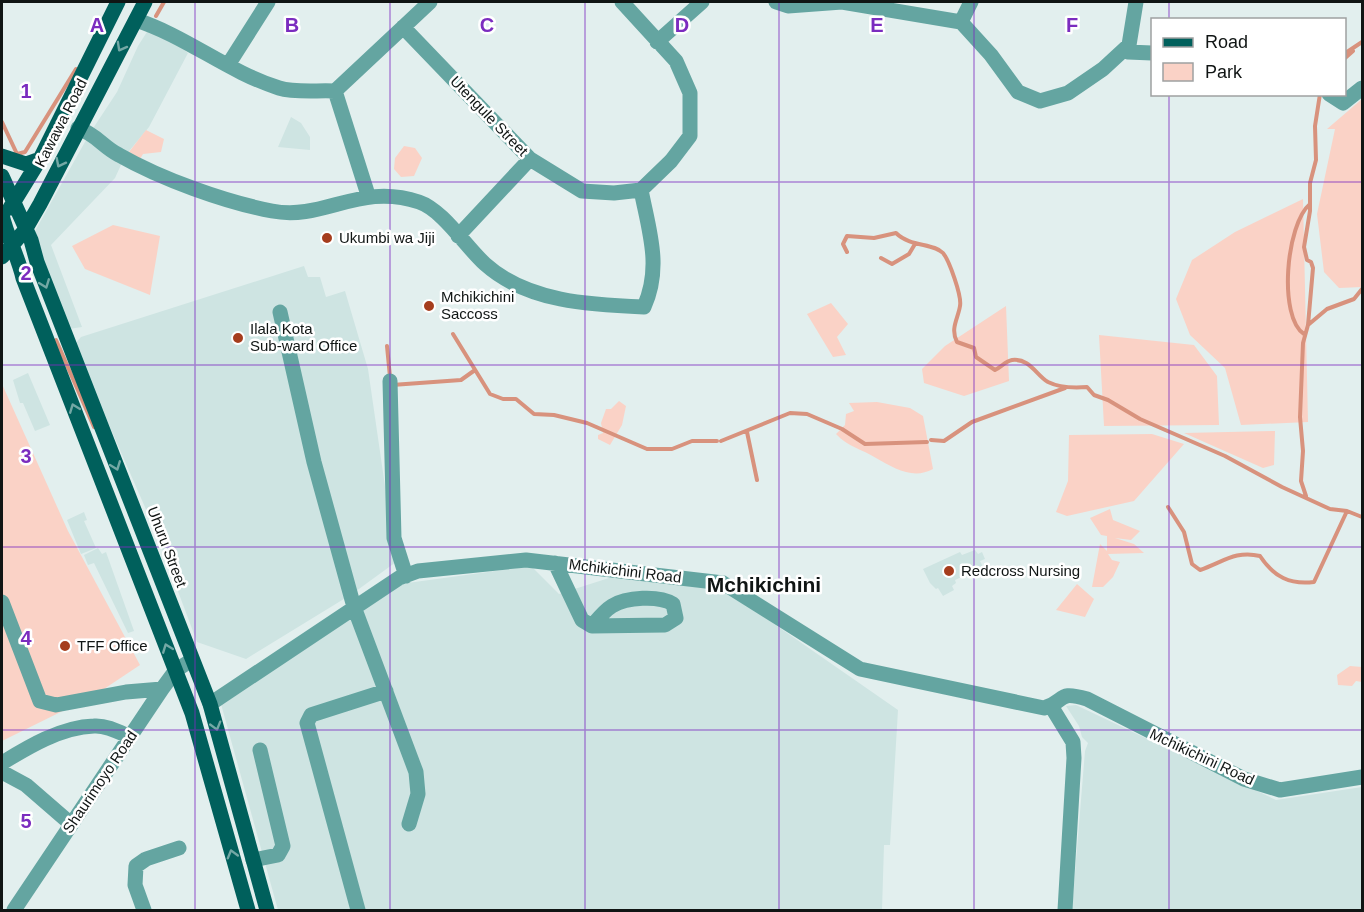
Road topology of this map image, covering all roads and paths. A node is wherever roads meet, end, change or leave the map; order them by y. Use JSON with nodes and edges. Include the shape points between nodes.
{"nodes":[{"id":1,"x":118,"y":2,"type":"edge"},
{"id":2,"x":145,"y":2,"type":"edge"},
{"id":3,"x":268,"y":2,"type":"edge"},
{"id":4,"x":430,"y":2,"type":"edge"},
{"id":5,"x":622,"y":2,"type":"edge"},
{"id":6,"x":702,"y":2,"type":"edge"},
{"id":7,"x":776,"y":2,"type":"edge"},
{"id":8,"x":971,"y":2,"type":"edge"},
{"id":9,"x":1136,"y":2,"type":"edge"},
{"id":10,"x":136,"y":20,"type":"junction"},
{"id":11,"x":961,"y":22,"type":"junction"},
{"id":12,"x":404,"y":27,"type":"junction"},
{"id":13,"x":657,"y":42,"type":"junction"},
{"id":14,"x":1129,"y":45,"type":"junction"},
{"id":15,"x":1151,"y":52,"type":"edge"},
{"id":16,"x":228,"y":65,"type":"junction"},
{"id":17,"x":1362,"y":88,"type":"edge"},
{"id":18,"x":335,"y":91,"type":"junction"},
{"id":19,"x":1332,"y":96,"type":"edge"},
{"id":20,"x":78,"y":128,"type":"junction"},
{"id":21,"x":2,"y":156,"type":"edge"},
{"id":22,"x":40,"y":159,"type":"junction"},
{"id":23,"x":530,"y":159,"type":"junction"},
{"id":24,"x":2,"y":176,"type":"edge"},
{"id":25,"x":640,"y":190,"type":"junction"},
{"id":26,"x":368,"y":195,"type":"junction"},
{"id":27,"x":15,"y":203,"type":"junction"},
{"id":28,"x":2,"y":216,"type":"edge"},
{"id":29,"x":25,"y":230,"type":"junction"},
{"id":30,"x":458,"y":236,"type":"junction"},
{"id":31,"x":6,"y":251,"type":"edge"},
{"id":32,"x":280,"y":312,"type":"dead end"},
{"id":33,"x":390,"y":381,"type":"dead end"},
{"id":34,"x":555,"y":563,"type":"junction"},
{"id":35,"x":406,"y":576,"type":"junction"},
{"id":36,"x":2,"y":602,"type":"edge"},
{"id":37,"x":354,"y":607,"type":"junction"},
{"id":38,"x":592,"y":626,"type":"junction"},
{"id":39,"x":192,"y":660,"type":"junction"},
{"id":40,"x":176,"y":670,"type":"junction"},
{"id":41,"x":162,"y":689,"type":"junction"},
{"id":42,"x":386,"y":691,"type":"junction"},
{"id":43,"x":210,"y":704,"type":"junction"},
{"id":44,"x":1051,"y":706,"type":"junction"},
{"id":45,"x":130,"y":737,"type":"junction"},
{"id":46,"x":260,"y":750,"type":"dead end"},
{"id":47,"x":2,"y":763,"type":"edge"},
{"id":48,"x":2,"y":772,"type":"edge"},
{"id":49,"x":1362,"y":777,"type":"edge"},
{"id":50,"x":71,"y":824,"type":"junction"},
{"id":51,"x":409,"y":824,"type":"dead end"},
{"id":52,"x":179,"y":848,"type":"dead end"},
{"id":53,"x":253,"y":860,"type":"junction"},
{"id":54,"x":14,"y":910,"type":"edge"},
{"id":55,"x":144,"y":910,"type":"edge"},
{"id":56,"x":248,"y":910,"type":"edge"},
{"id":57,"x":267,"y":910,"type":"edge"},
{"id":58,"x":358,"y":910,"type":"edge"},
{"id":59,"x":1065,"y":910,"type":"edge"}],
"edges":[{"from":1,"to":22,"type":"main road","name":"Kawawa Road"},
{"from":2,"to":10,"type":"main road","name":"Kawawa Road"},
{"from":3,"to":16,"type":"street"},
{"from":4,"to":12,"type":"street"},
{"from":5,"to":13,"type":"street"},
{"from":6,"to":13,"type":"street"},
{"from":7,"to":11,"type":"street","via":[[788,6],[842,2]]},
{"from":8,"to":11,"type":"street"},
{"from":9,"to":14,"type":"street"},
{"from":10,"to":16,"type":"street","via":[[157,26]]},
{"from":10,"to":20,"type":"main road","name":"Kawawa Road","one_way":true},
{"from":11,"to":14,"type":"street","via":[[1018,92],[1040,101],[1068,93]]},
{"from":12,"to":18,"type":"street"},
{"from":12,"to":23,"type":"street","name":"Utengule Street"},
{"from":13,"to":25,"type":"street","via":[[676,61],[690,93],[690,136],[671,161]]},
{"from":14,"to":15,"type":"street","via":[[1128,52]]},
{"from":16,"to":18,"type":"street","via":[[280,88]]},
{"from":17,"to":19,"type":"street","via":[[1343,103]]},
{"from":18,"to":26,"type":"street"},
{"from":20,"to":26,"type":"street","via":[[93,133],[116,154],[158,174],[257,207],[299,213]]},
{"from":20,"to":29,"type":"main road","name":"Kawawa Road","one_way":true},
{"from":21,"to":22,"type":"main road","via":[[26,164]]},
{"from":22,"to":27,"type":"main road","name":"Kawawa Road"},
{"from":23,"to":25,"type":"street","name":"Utengule Street","via":[[582,191]]},
{"from":23,"to":30,"type":"street"},
{"from":24,"to":27,"type":"main road","name":"Uhuru Street"},
{"from":25,"to":30,"type":"street","via":[[655,259],[652,288],[644,307],[587,305],[529,289],[501,277]]},
{"from":26,"to":30,"type":"street","via":[[402,196],[426,204]]},
{"from":27,"to":28,"type":"main road","name":"Kawawa Road"},
{"from":27,"to":29,"type":"main road","name":"Uhuru Street"},
{"from":28,"to":31,"type":"main road"},
{"from":29,"to":31,"type":"main road","name":"Kawawa Road"},
{"from":29,"to":39,"type":"main road","name":"Uhuru Street","one_way":true},
{"from":40,"to":31,"type":"main road","one_way":true,"via":[[18,259]]},
{"from":32,"to":37,"type":"street","via":[[314,462]]},
{"from":33,"to":35,"type":"street","via":[[394,538]]},
{"from":34,"to":35,"type":"street","name":"Mchikichini Road","via":[[526,560]]},
{"from":34,"to":38,"type":"street","via":[[582,620]]},
{"from":34,"to":44,"type":"street","name":"Mchikichini Road","via":[[723,583],[860,669],[1044,708]]},
{"from":35,"to":37,"type":"street","name":"Mchikichini Road"},
{"from":36,"to":41,"type":"street","via":[[40,701],[56,705]]},
{"from":37,"to":42,"type":"street"},
{"from":37,"to":43,"type":"street","name":"Mchikichini Road"},
{"from":38,"to":38,"type":"street","via":[[665,625],[676,618],[676,611],[673,604],[660,599],[620,602]]},
{"from":39,"to":40,"type":"street","name":"Shaurimoyo Road"},
{"from":39,"to":43,"type":"main road","name":"Uhuru Street"},
{"from":40,"to":41,"type":"street","name":"Shaurimoyo Road"},
{"from":56,"to":40,"type":"main road","one_way":true},
{"from":41,"to":45,"type":"street","name":"Shaurimoyo Road"},
{"from":42,"to":51,"type":"street","via":[[416,772],[418,794]]},
{"from":42,"to":58,"type":"street","via":[[311,715],[307,723]]},
{"from":43,"to":53,"type":"main road","name":"Uhuru Street","one_way":true},
{"from":44,"to":49,"type":"street","name":"Mchikichini Road","via":[[1064,695],[1087,699],[1226,771],[1280,790]]},
{"from":44,"to":59,"type":"street","via":[[1072,742],[1074,758]]},
{"from":45,"to":47,"type":"street","via":[[95,726],[74,730],[32,745]]},
{"from":45,"to":50,"type":"street","name":"Shaurimoyo Road"},
{"from":46,"to":53,"type":"street","via":[[283,846],[278,855]]},
{"from":48,"to":50,"type":"street","via":[[26,785]]},
{"from":50,"to":54,"type":"street","name":"Shaurimoyo Road"},
{"from":52,"to":55,"type":"street","via":[[136,866],[135,885]]},
{"from":53,"to":57,"type":"main road","name":"Uhuru Street"}]}
